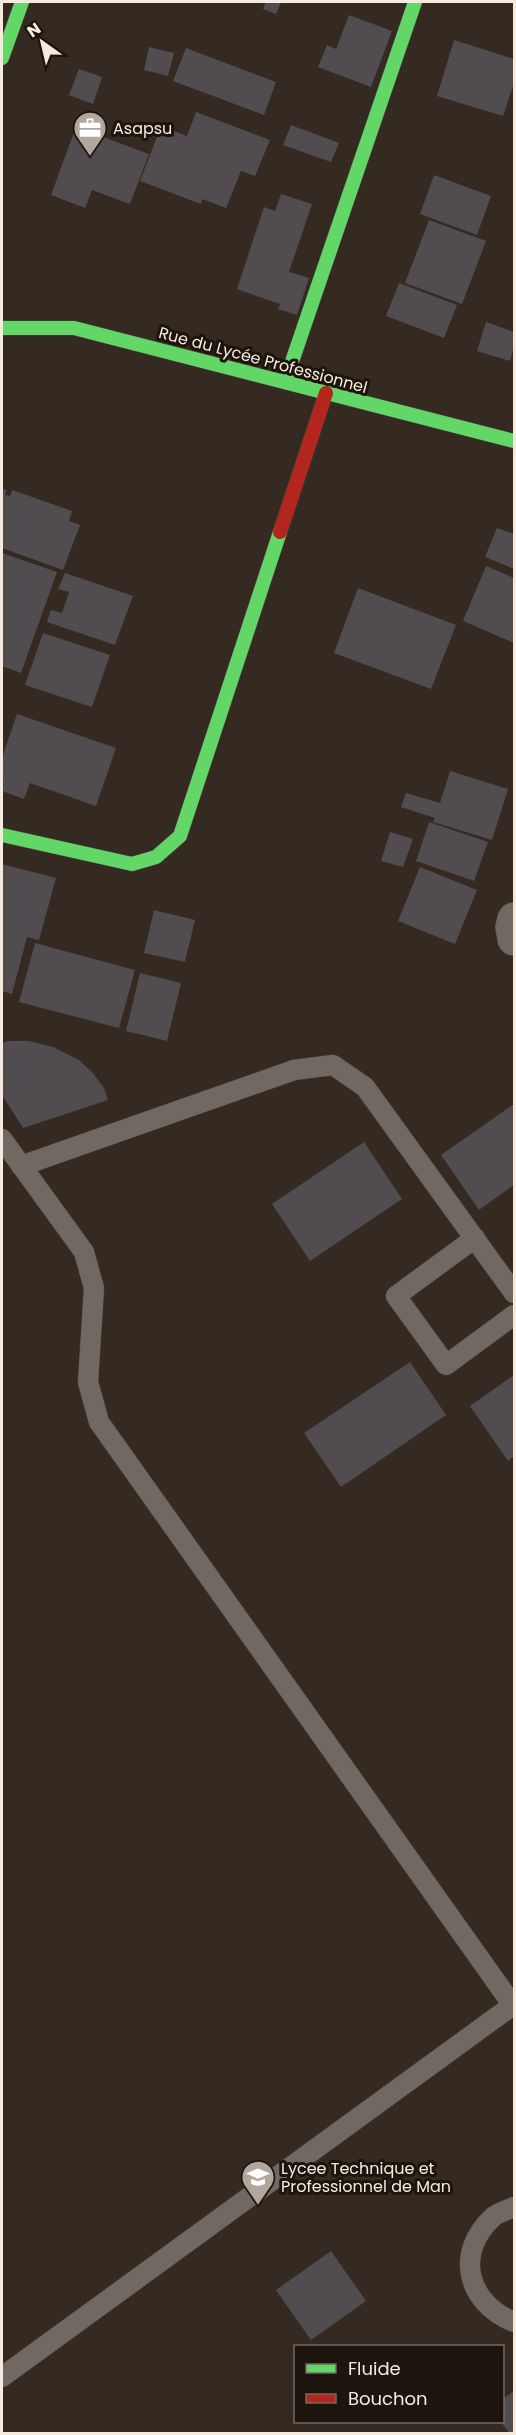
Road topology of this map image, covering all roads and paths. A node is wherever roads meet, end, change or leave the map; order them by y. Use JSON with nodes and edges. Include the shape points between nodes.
{"nodes":[{"id":1,"x":21,"y":2,"type":"edge"},
{"id":2,"x":415,"y":2,"type":"edge"},
{"id":3,"x":2,"y":58,"type":"edge"},
{"id":4,"x":2,"y":328,"type":"edge"},
{"id":5,"x":285,"y":382,"type":"junction"},
{"id":6,"x":326,"y":393,"type":"junction"},
{"id":7,"x":514,"y":441,"type":"edge"},
{"id":8,"x":2,"y":835,"type":"edge"},
{"id":9,"x":514,"y":919,"type":"edge"},
{"id":10,"x":514,"y":939,"type":"edge"},
{"id":11,"x":2,"y":1139,"type":"edge"},
{"id":12,"x":21,"y":1166,"type":"junction"},
{"id":13,"x":475,"y":1238,"type":"junction"},
{"id":14,"x":514,"y":1293,"type":"edge"},
{"id":15,"x":514,"y":1315,"type":"edge"},
{"id":16,"x":514,"y":2006,"type":"edge"},
{"id":17,"x":514,"y":2207,"type":"edge"},
{"id":18,"x":514,"y":2322,"type":"edge"},
{"id":19,"x":2,"y":2377,"type":"edge"}],
"edges":[{"from":1,"to":3,"type":"street"},
{"from":2,"to":5,"type":"street"},
{"from":4,"to":5,"type":"street","name":"Rue du Lycée Professionnel","via":[[74,328]]},
{"from":5,"to":6,"type":"street","name":"Rue du Lycée Professionnel"},
{"from":6,"to":7,"type":"street","name":"Rue du Lycée Professionnel"},
{"from":6,"to":8,"type":"street","via":[[180,836],[156,857],[132,864]]},
{"from":9,"to":10,"type":"street"},
{"from":11,"to":12,"type":"lane"},
{"from":12,"to":13,"type":"lane","via":[[294,1070],[333,1065],[365,1087]]},
{"from":12,"to":16,"type":"lane","via":[[84,1252],[94,1288],[88,1382],[99,1422]]},
{"from":13,"to":14,"type":"lane"},
{"from":13,"to":15,"type":"lane","via":[[396,1296],[446,1365]]},
{"from":16,"to":19,"type":"lane"},
{"from":17,"to":18,"type":"lane","via":[[495,2215],[479,2233],[470,2255],[471,2279],[481,2300],[498,2316]]}]}
